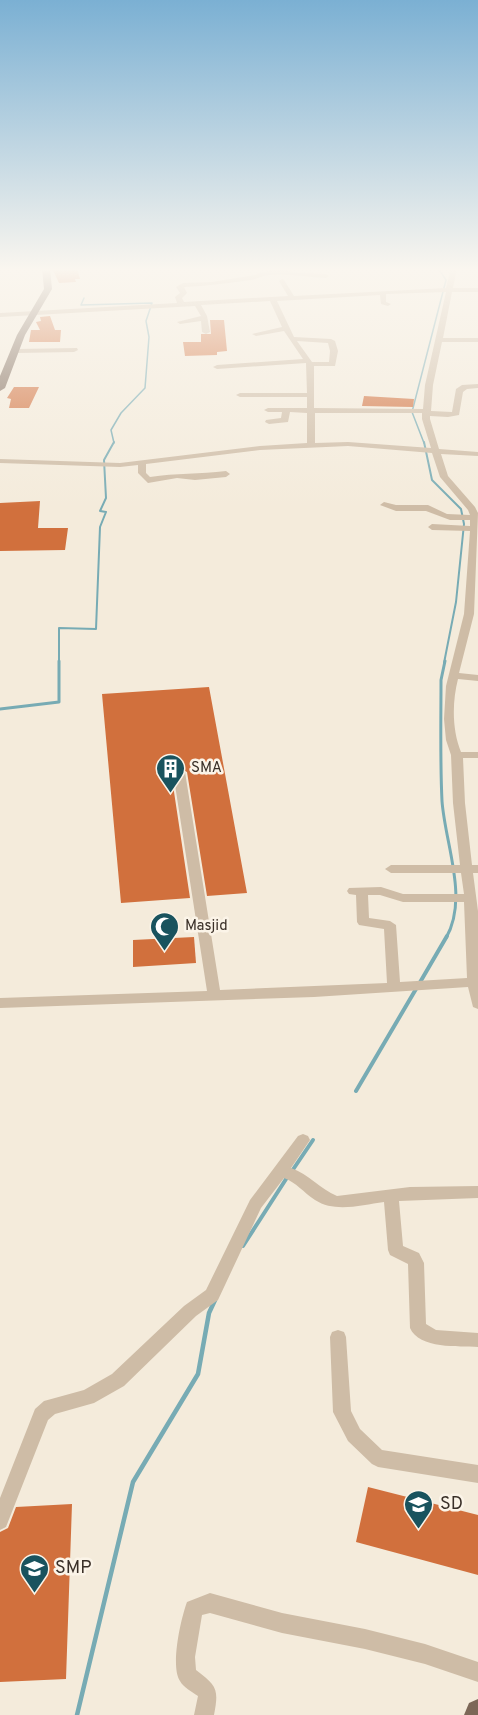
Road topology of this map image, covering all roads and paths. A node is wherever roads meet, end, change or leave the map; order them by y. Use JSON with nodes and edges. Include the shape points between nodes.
{"nodes":[{"id":1,"x":17,"y":348,"type":"edge"},
{"id":2,"x":298,"y":348,"type":"edge"},
{"id":3,"x":333,"y":348,"type":"edge"},
{"id":4,"x":438,"y":348,"type":"edge"},
{"id":5,"x":74,"y":350,"type":"dead end"},
{"id":6,"x":16,"y":351,"type":"junction"},
{"id":7,"x":310,"y":363,"type":"junction"},
{"id":8,"x":217,"y":367,"type":"dead end"},
{"id":9,"x":1,"y":383,"type":"edge"},
{"id":10,"x":478,"y":386,"type":"edge"},
{"id":11,"x":240,"y":395,"type":"dead end"},
{"id":12,"x":310,"y":395,"type":"junction"},
{"id":13,"x":268,"y":410,"type":"dead end"},
{"id":14,"x":286,"y":410,"type":"junction"},
{"id":15,"x":311,"y":410,"type":"junction"},
{"id":16,"x":426,"y":412,"type":"junction"},
{"id":17,"x":269,"y":423,"type":"dead end"},
{"id":18,"x":311,"y":444,"type":"junction"},
{"id":19,"x":428,"y":449,"type":"junction"},
{"id":20,"x":478,"y":454,"type":"edge"},
{"id":21,"x":0,"y":460,"type":"edge"},
{"id":22,"x":142,"y":464,"type":"junction"},
{"id":23,"x":226,"y":474,"type":"dead end"},
{"id":24,"x":384,"y":505,"type":"dead end"},
{"id":25,"x":466,"y":524,"type":"junction"},
{"id":26,"x":432,"y":527,"type":"dead end"},
{"id":27,"x":476,"y":546,"type":"edge"},
{"id":28,"x":453,"y":676,"type":"junction"},
{"id":29,"x":478,"y":678,"type":"edge"},
{"id":30,"x":457,"y":755,"type":"junction"},
{"id":31,"x":478,"y":755,"type":"edge"},
{"id":32,"x":179,"y":772,"type":"dead end"},
{"id":33,"x":391,"y":869,"type":"dead end"},
{"id":34,"x":461,"y":869,"type":"edge"},
{"id":35,"x":460,"y":898,"type":"junction"},
{"id":36,"x":476,"y":982,"type":"edge"},
{"id":37,"x":394,"y":987,"type":"junction"},
{"id":38,"x":214,"y":995,"type":"junction"},
{"id":39,"x":0,"y":1003,"type":"edge"},
{"id":40,"x":478,"y":1004,"type":"edge"},
{"id":41,"x":303,"y":1140,"type":"dead end"},
{"id":42,"x":290,"y":1173,"type":"junction"},
{"id":43,"x":478,"y":1192,"type":"edge"},
{"id":44,"x":391,"y":1195,"type":"junction"},
{"id":45,"x":338,"y":1337,"type":"dead end"},
{"id":46,"x":478,"y":1340,"type":"edge"},
{"id":47,"x":478,"y":1474,"type":"edge"},
{"id":48,"x":0,"y":1521,"type":"edge"},
{"id":49,"x":478,"y":1672,"type":"edge"},
{"id":50,"x":204,"y":1715,"type":"edge"}],
"edges":[{"from":1,"to":6,"type":"main road"},
{"from":2,"to":7,"type":"street"},
{"from":3,"to":7,"type":"street","via":[[332,364]]},
{"from":4,"to":16,"type":"street"},
{"from":5,"to":6,"type":"street"},
{"from":6,"to":9,"type":"main road"},
{"from":7,"to":8,"type":"street"},
{"from":7,"to":12,"type":"street"},
{"from":10,"to":16,"type":"street","via":[[459,391],[456,413]]},
{"from":11,"to":12,"type":"street"},
{"from":12,"to":15,"type":"street"},
{"from":13,"to":14,"type":"street"},
{"from":14,"to":15,"type":"street"},
{"from":14,"to":17,"type":"street","via":[[285,420]]},
{"from":15,"to":16,"type":"street"},
{"from":15,"to":18,"type":"street"},
{"from":16,"to":19,"type":"street"},
{"from":18,"to":19,"type":"street"},
{"from":18,"to":22,"type":"street"},
{"from":19,"to":20,"type":"street"},
{"from":19,"to":25,"type":"street","via":[[444,477],[472,509],[475,517]]},
{"from":21,"to":22,"type":"street","via":[[83,466]]},
{"from":22,"to":23,"type":"street","via":[[144,477],[150,481],[177,475]]},
{"from":24,"to":25,"type":"street","via":[[428,508],[438,516]]},
{"from":25,"to":26,"type":"street"},
{"from":25,"to":27,"type":"street"},
{"from":27,"to":28,"type":"street","via":[[468,614]]},
{"from":28,"to":29,"type":"street"},
{"from":28,"to":30,"type":"street","via":[[449,719]]},
{"from":30,"to":31,"type":"street"},
{"from":30,"to":34,"type":"street"},
{"from":32,"to":38,"type":"street"},
{"from":33,"to":34,"type":"street"},
{"from":34,"to":35,"type":"street"},
{"from":35,"to":36,"type":"street"},
{"from":35,"to":37,"type":"street","via":[[403,898],[381,891],[358,891],[363,922],[390,925]]},
{"from":36,"to":37,"type":"street"},
{"from":36,"to":40,"type":"street"},
{"from":37,"to":38,"type":"street"},
{"from":38,"to":39,"type":"street"},
{"from":41,"to":42,"type":"street"},
{"from":42,"to":44,"type":"street","via":[[321,1196],[337,1202]]},
{"from":42,"to":48,"type":"street","via":[[255,1204],[212,1295],[118,1380],[88,1397],[50,1407],[41,1415]]},
{"from":43,"to":44,"type":"street"},
{"from":44,"to":46,"type":"street","via":[[396,1250],[413,1258],[417,1269],[418,1328],[434,1337]]},
{"from":45,"to":47,"type":"street","via":[[342,1412],[354,1435],[378,1458]]},
{"from":49,"to":50,"type":"street","via":[[424,1654],[210,1603],[194,1609],[184,1657],[187,1675],[203,1686],[208,1695]]}]}
